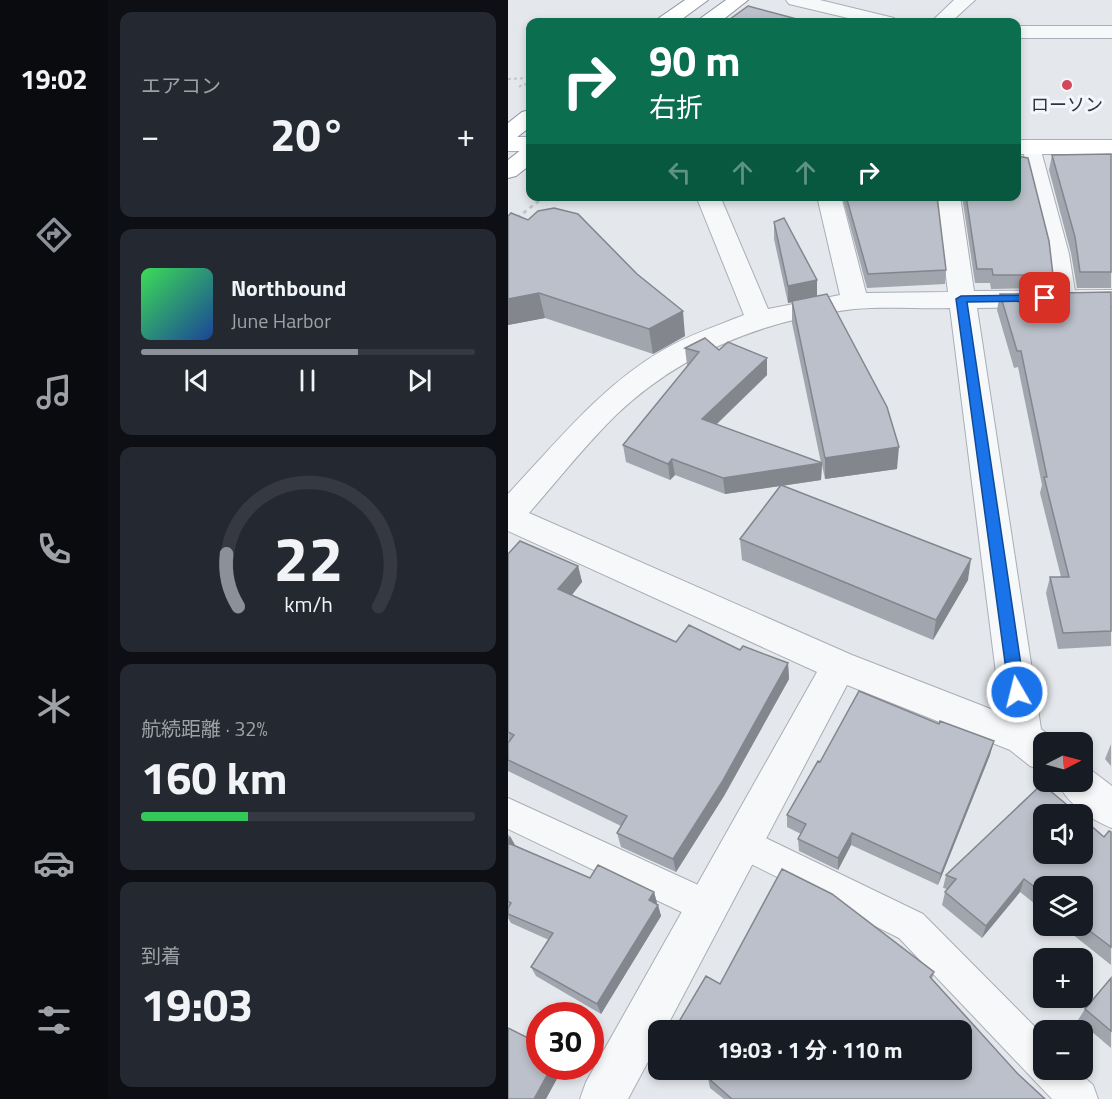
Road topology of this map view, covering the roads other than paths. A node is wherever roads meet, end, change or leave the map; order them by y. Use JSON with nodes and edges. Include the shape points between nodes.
{"nodes":[{"id":1,"x":698,"y":0,"type":"edge"},
{"id":2,"x":738,"y":0,"type":"edge"},
{"id":3,"x":796,"y":0,"type":"edge"},
{"id":4,"x":965,"y":0,"type":"edge"},
{"id":5,"x":672,"y":18,"type":"edge"},
{"id":6,"x":713,"y":18,"type":"edge"},
{"id":7,"x":870,"y":18,"type":"edge"},
{"id":8,"x":945,"y":18,"type":"edge"},
{"id":9,"x":1021,"y":32,"type":"edge"},
{"id":10,"x":1111,"y":32,"type":"edge"},
{"id":11,"x":526,"y":120,"type":"edge"},
{"id":12,"x":508,"y":133,"type":"edge"},
{"id":13,"x":508,"y":144,"type":"edge"},
{"id":14,"x":526,"y":144,"type":"edge"},
{"id":15,"x":1024,"y":147,"type":"edge"},
{"id":16,"x":1111,"y":147,"type":"edge"},
{"id":17,"x":526,"y":157,"type":"edge"},
{"id":18,"x":508,"y":171,"type":"edge"},
{"id":19,"x":710,"y":201,"type":"edge"},
{"id":20,"x":830,"y":201,"type":"edge"},
{"id":21,"x":949,"y":201,"type":"edge"},
{"id":22,"x":1065,"y":298,"type":"junction"},
{"id":23,"x":1111,"y":298,"type":"edge"},
{"id":24,"x":961,"y":299,"type":"junction"},
{"id":25,"x":855,"y":301,"type":"junction"},
{"id":26,"x":759,"y":318,"type":"junction"},
{"id":27,"x":508,"y":516,"type":"edge"},
{"id":28,"x":839,"y":666,"type":"junction"},
{"id":29,"x":1033,"y":746,"type":"edge"},
{"id":30,"x":1089,"y":792,"type":"edge"},
{"id":31,"x":1111,"y":810,"type":"edge"},
{"id":32,"x":508,"y":813,"type":"edge"},
{"id":33,"x":743,"y":843,"type":"junction"},
{"id":34,"x":708,"y":907,"type":"junction"},
{"id":35,"x":1033,"y":1051,"type":"edge"},
{"id":36,"x":1060,"y":1080,"type":"edge"},
{"id":37,"x":603,"y":1099,"type":"edge"},
{"id":38,"x":1079,"y":1099,"type":"edge"}],
"edges":[{"from":1,"to":5,"type":"main road"},
{"from":2,"to":6,"type":"main road"},
{"from":3,"to":7,"type":"street"},
{"from":4,"to":8,"type":"street"},
{"from":9,"to":10,"type":"street"},
{"from":11,"to":12,"type":"main road"},
{"from":13,"to":14,"type":"main road"},
{"from":15,"to":16,"type":"main road"},
{"from":15,"to":22,"type":"lane","via":[[1059,254]]},
{"from":17,"to":18,"type":"main road"},
{"from":19,"to":26,"type":"street"},
{"from":20,"to":25,"type":"street"},
{"from":21,"to":24,"type":"street"},
{"from":22,"to":23,"type":"street"},
{"from":22,"to":24,"type":"street"},
{"from":24,"to":25,"type":"street"},
{"from":24,"to":29,"type":"street"},
{"from":25,"to":26,"type":"street"},
{"from":26,"to":27,"type":"street","via":[[681,352],[645,375],[606,408]]},
{"from":27,"to":28,"type":"street"},
{"from":28,"to":29,"type":"street"},
{"from":28,"to":33,"type":"street"},
{"from":30,"to":31,"type":"street"},
{"from":32,"to":34,"type":"lane"},
{"from":33,"to":34,"type":"street"},
{"from":33,"to":35,"type":"lane","via":[[911,926]]},
{"from":34,"to":37,"type":"street"},
{"from":36,"to":38,"type":"lane"}]}
